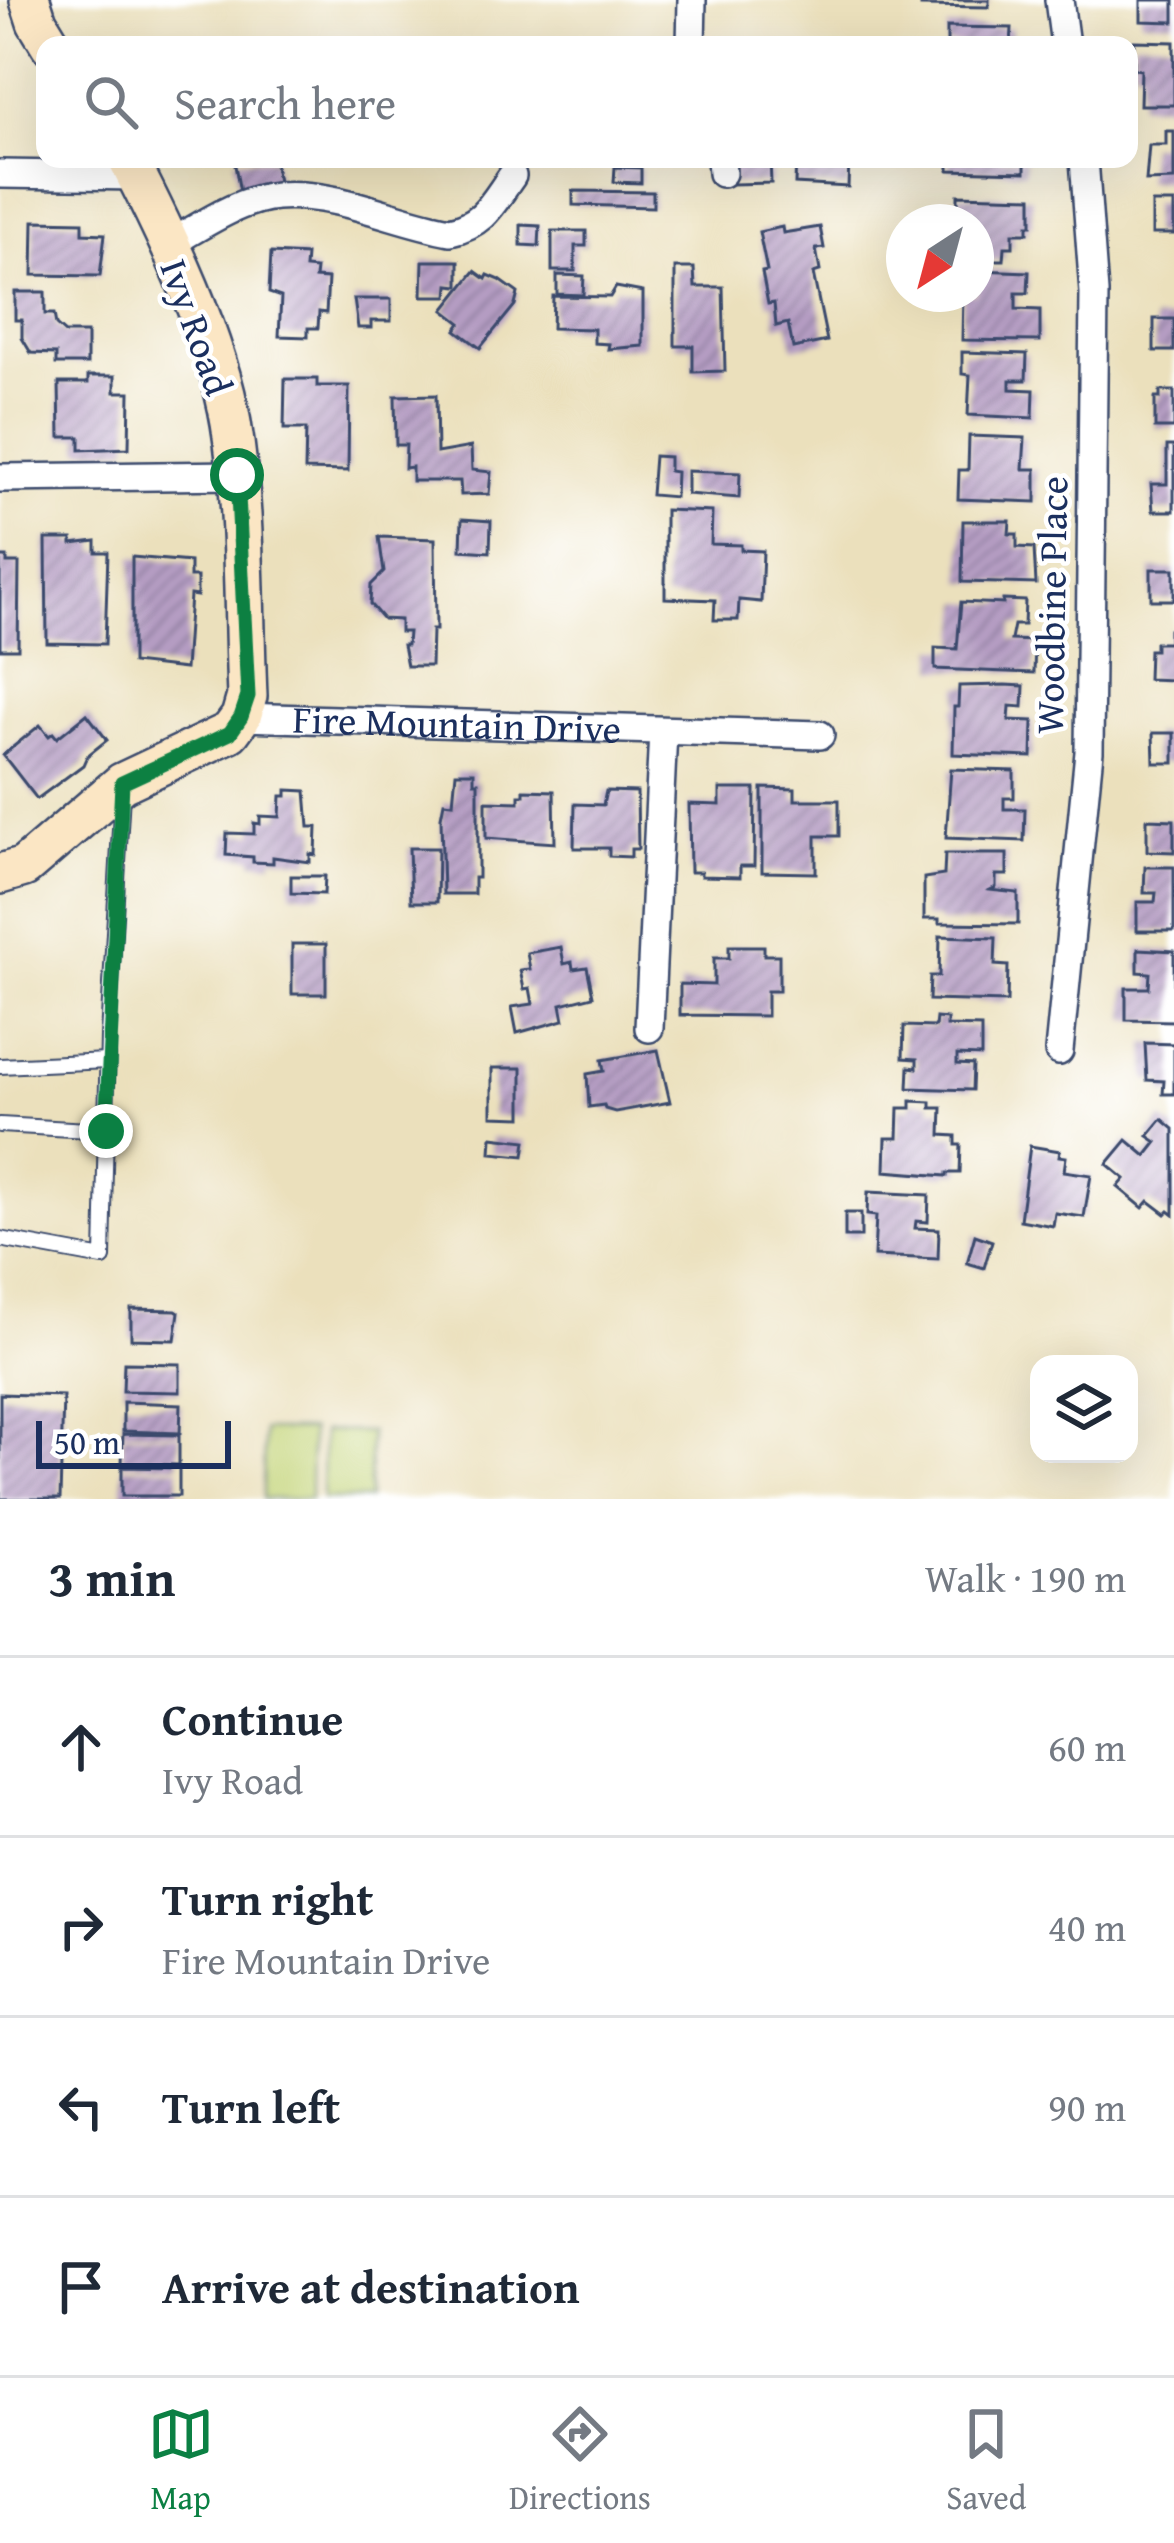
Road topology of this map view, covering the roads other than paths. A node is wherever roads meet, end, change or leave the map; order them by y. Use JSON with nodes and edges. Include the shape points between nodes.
{"nodes":[{"id":1,"x":30,"y":0,"type":"edge"},
{"id":2,"x":692,"y":0,"type":"edge"},
{"id":3,"x":1059,"y":0,"type":"edge"},
{"id":4,"x":45,"y":36,"type":"edge"},
{"id":5,"x":691,"y":36,"type":"edge"},
{"id":6,"x":1064,"y":36,"type":"edge"},
{"id":7,"x":132,"y":168,"type":"edge"},
{"id":8,"x":1085,"y":168,"type":"edge"},
{"id":9,"x":0,"y":174,"type":"edge"},
{"id":10,"x":512,"y":176,"type":"dead end"},
{"id":11,"x":167,"y":245,"type":"junction"},
{"id":12,"x":237,"y":475,"type":"junction"},
{"id":13,"x":0,"y":478,"type":"edge"},
{"id":14,"x":241,"y":717,"type":"junction"},
{"id":15,"x":663,"y":731,"type":"junction"},
{"id":16,"x":820,"y":735,"type":"dead end"},
{"id":17,"x":122,"y":783,"type":"junction"},
{"id":18,"x":0,"y":874,"type":"edge"},
{"id":19,"x":650,"y":1028,"type":"dead end"},
{"id":20,"x":1059,"y":1051,"type":"dead end"},
{"id":21,"x":107,"y":1061,"type":"junction"},
{"id":22,"x":0,"y":1066,"type":"edge"},
{"id":23,"x":0,"y":1125,"type":"edge"},
{"id":24,"x":106,"y":1131,"type":"junction"},
{"id":25,"x":0,"y":1239,"type":"edge"}],
"edges":[{"from":1,"to":4,"type":"street"},
{"from":2,"to":5,"type":"street"},
{"from":3,"to":6,"type":"street"},
{"from":7,"to":9,"type":"street"},
{"from":7,"to":11,"type":"street","name":"Ivy Road"},
{"from":8,"to":20,"type":"street","name":"Woodbine Place","via":[[1094,292],[1088,752]]},
{"from":10,"to":11,"type":"street","via":[[481,218],[450,231],[310,197],[274,196]]},
{"from":11,"to":12,"type":"street","name":"Ivy Road","via":[[207,337]]},
{"from":12,"to":13,"type":"street"},
{"from":12,"to":14,"type":"street","name":"Ivy Road","via":[[248,696]]},
{"from":14,"to":15,"type":"street","name":"Fire Mountain Drive"},
{"from":14,"to":17,"type":"street","name":"Fire Mountain Drive","via":[[230,733]]},
{"from":15,"to":16,"type":"street","name":"Fire Mountain Drive"},
{"from":15,"to":19,"type":"street"},
{"from":17,"to":18,"type":"street","name":"Fire Mountain Drive","via":[[24,867]]},
{"from":17,"to":21,"type":"lane"},
{"from":21,"to":22,"type":"lane"},
{"from":21,"to":24,"type":"lane"},
{"from":23,"to":24,"type":"lane"},
{"from":24,"to":25,"type":"lane","via":[[103,1258]]}]}
